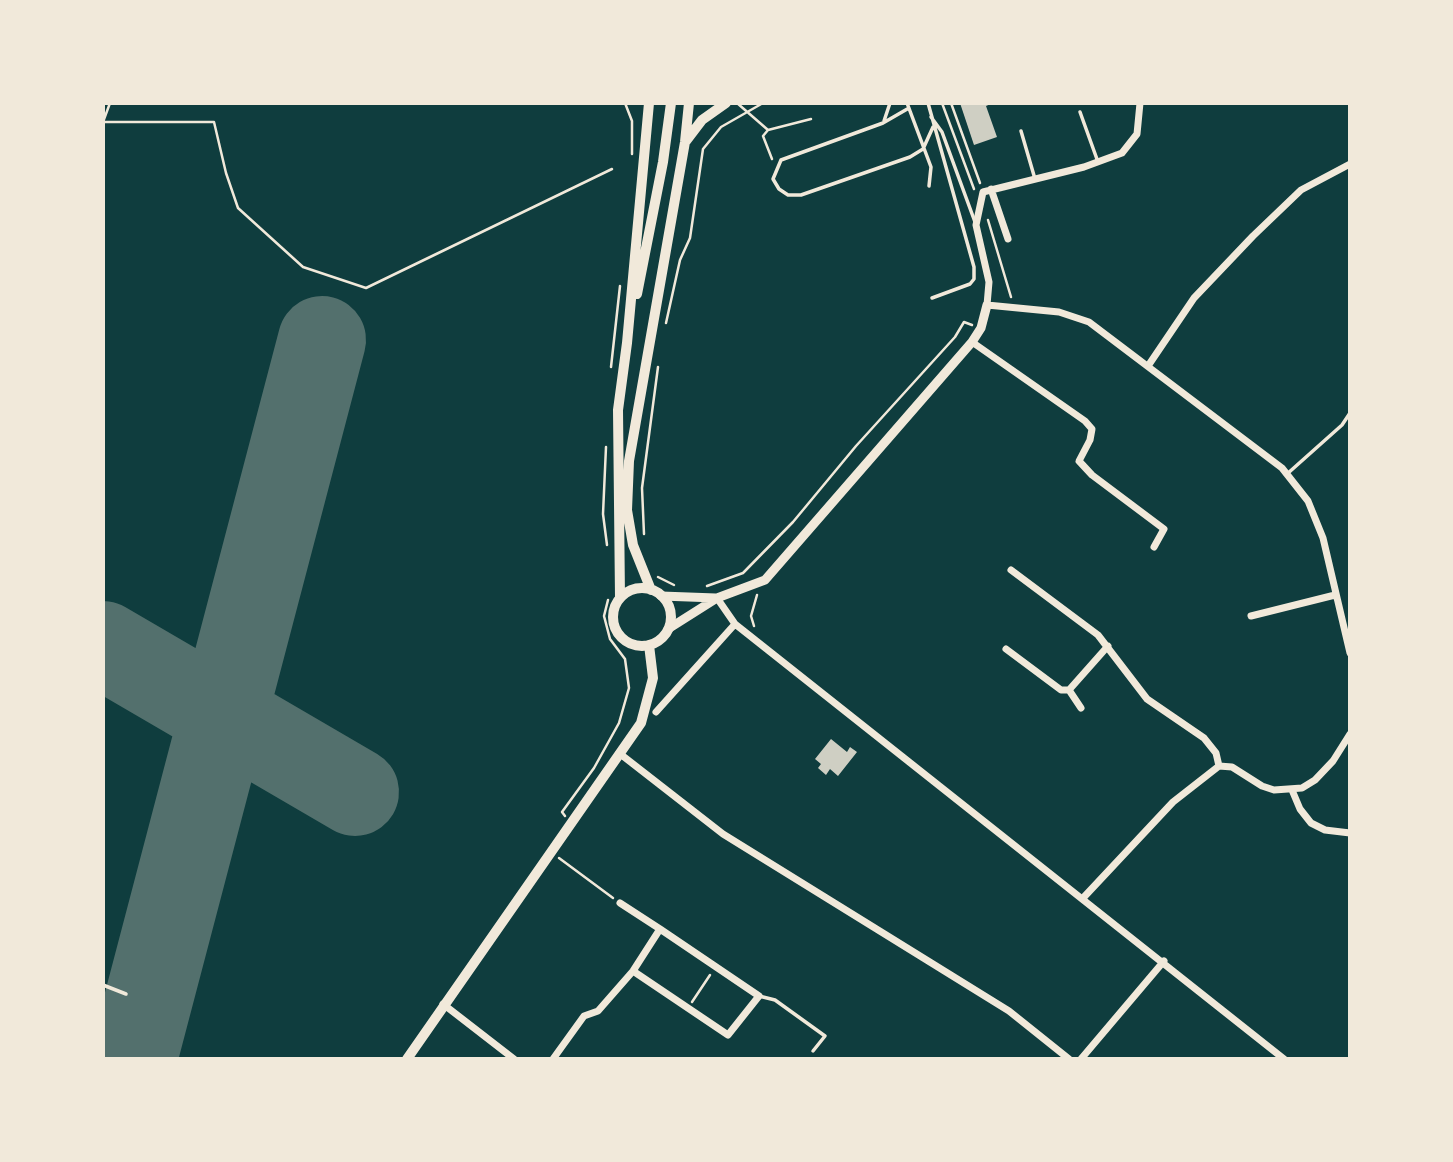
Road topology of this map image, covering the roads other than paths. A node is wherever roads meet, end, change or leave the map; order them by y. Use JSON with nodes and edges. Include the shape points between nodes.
{"nodes":[{"id":1,"x":649,"y":103,"type":"edge"},
{"id":2,"x":671,"y":103,"type":"edge"},
{"id":3,"x":689,"y":103,"type":"edge"},
{"id":4,"x":726,"y":103,"type":"edge"},
{"id":5,"x":890,"y":103,"type":"edge"},
{"id":6,"x":928,"y":103,"type":"edge"},
{"id":7,"x":1140,"y":103,"type":"edge"},
{"id":8,"x":908,"y":106,"type":"edge"},
{"id":9,"x":1080,"y":111,"type":"dead end"},
{"id":10,"x":930,"y":115,"type":"junction"},
{"id":11,"x":883,"y":123,"type":"junction"},
{"id":12,"x":933,"y":127,"type":"junction"},
{"id":13,"x":1021,"y":131,"type":"dead end"},
{"id":14,"x":685,"y":142,"type":"junction"},
{"id":15,"x":923,"y":149,"type":"junction"},
{"id":16,"x":1098,"y":162,"type":"junction"},
{"id":17,"x":1350,"y":164,"type":"edge"},
{"id":18,"x":1035,"y":179,"type":"junction"},
{"id":19,"x":929,"y":186,"type":"dead end"},
{"id":20,"x":987,"y":191,"type":"junction"},
{"id":21,"x":976,"y":225,"type":"junction"},
{"id":22,"x":1008,"y":239,"type":"dead end"},
{"id":23,"x":932,"y":298,"type":"dead end"},
{"id":24,"x":987,"y":305,"type":"junction"},
{"id":25,"x":972,"y":342,"type":"junction"},
{"id":26,"x":627,"y":343,"type":"junction"},
{"id":27,"x":1148,"y":366,"type":"junction"},
{"id":28,"x":1350,"y":413,"type":"edge"},
{"id":29,"x":1287,"y":474,"type":"junction"},
{"id":30,"x":1154,"y":547,"type":"dead end"},
{"id":31,"x":1010,"y":570,"type":"dead end"},
{"id":32,"x":651,"y":590,"type":"junction"},
{"id":33,"x":1335,"y":595,"type":"junction"},
{"id":34,"x":661,"y":596,"type":"junction"},
{"id":35,"x":620,"y":598,"type":"junction"},
{"id":36,"x":717,"y":598,"type":"junction"},
{"id":37,"x":1251,"y":616,"type":"dead end"},
{"id":38,"x":735,"y":624,"type":"junction"},
{"id":39,"x":668,"y":629,"type":"junction"},
{"id":40,"x":649,"y":645,"type":"junction"},
{"id":41,"x":1108,"y":646,"type":"junction"},
{"id":42,"x":1006,"y":649,"type":"dead end"},
{"id":43,"x":1350,"y":653,"type":"edge"},
{"id":44,"x":1069,"y":690,"type":"junction"},
{"id":45,"x":1081,"y":708,"type":"dead end"},
{"id":46,"x":656,"y":712,"type":"dead end"},
{"id":47,"x":1350,"y":734,"type":"edge"},
{"id":48,"x":619,"y":753,"type":"junction"},
{"id":49,"x":1219,"y":766,"type":"junction"},
{"id":50,"x":1292,"y":790,"type":"junction"},
{"id":51,"x":1350,"y":833,"type":"edge"},
{"id":52,"x":1084,"y":897,"type":"junction"},
{"id":53,"x":620,"y":902,"type":"road end"},
{"id":54,"x":660,"y":929,"type":"junction"},
{"id":55,"x":1164,"y":961,"type":"junction"},
{"id":56,"x":634,"y":971,"type":"junction"},
{"id":57,"x":103,"y":985,"type":"edge"},
{"id":58,"x":125,"y":994,"type":"dead end"},
{"id":59,"x":759,"y":996,"type":"junction"},
{"id":60,"x":443,"y":1004,"type":"junction"},
{"id":61,"x":813,"y":1051,"type":"dead end"},
{"id":62,"x":512,"y":1058,"type":"edge"},
{"id":63,"x":407,"y":1059,"type":"edge"},
{"id":64,"x":554,"y":1059,"type":"edge"},
{"id":65,"x":1069,"y":1059,"type":"edge"},
{"id":66,"x":1081,"y":1059,"type":"edge"},
{"id":67,"x":1284,"y":1059,"type":"edge"}],
"edges":[{"from":1,"to":26,"type":"main road"},
{"from":2,"to":26,"type":"main road"},
{"from":3,"to":14,"type":"main road"},
{"from":4,"to":14,"type":"main road","via":[[702,120]]},
{"from":5,"to":11,"type":"lane"},
{"from":6,"to":10,"type":"lane"},
{"from":7,"to":16,"type":"street","via":[[1137,134],[1122,153]]},
{"from":8,"to":11,"type":"lane"},
{"from":8,"to":15,"type":"lane"},
{"from":9,"to":16,"type":"lane"},
{"from":10,"to":12,"type":"lane"},
{"from":10,"to":21,"type":"lane","via":[[942,132]]},
{"from":11,"to":15,"type":"lane","via":[[792,153],[776,167],[773,178],[779,189],[801,195]]},
{"from":12,"to":15,"type":"lane"},
{"from":12,"to":23,"type":"lane","via":[[968,237],[974,279]]},
{"from":13,"to":18,"type":"lane"},
{"from":14,"to":32,"type":"main road","via":[[629,461],[631,534]]},
{"from":15,"to":19,"type":"lane","via":[[931,167]]},
{"from":16,"to":18,"type":"street"},
{"from":17,"to":27,"type":"street","via":[[1301,190],[1253,236],[1194,298]]},
{"from":18,"to":20,"type":"street"},
{"from":20,"to":21,"type":"street"},
{"from":20,"to":22,"type":"street"},
{"from":21,"to":24,"type":"street","via":[[989,282]]},
{"from":24,"to":25,"type":"street"},
{"from":24,"to":27,"type":"street","via":[[1059,312],[1089,322]]},
{"from":25,"to":30,"type":"street","via":[[1085,421],[1092,429],[1079,461],[1164,529]]},
{"from":25,"to":36,"type":"street","via":[[765,580]]},
{"from":26,"to":35,"type":"main road","via":[[618,410]]},
{"from":27,"to":29,"type":"street","via":[[1248,439]]},
{"from":28,"to":29,"type":"lane"},
{"from":29,"to":33,"type":"street","via":[[1308,501],[1324,538]]},
{"from":31,"to":41,"type":"street"},
{"from":32,"to":34,"type":"main road"},
{"from":32,"to":35,"type":"main road","via":[[631,590]]},
{"from":33,"to":37,"type":"street"},
{"from":33,"to":43,"type":"street"},
{"from":34,"to":36,"type":"street"},
{"from":34,"to":39,"type":"main road","via":[[670,616]]},
{"from":35,"to":40,"type":"main road","via":[[613,616],[615,627],[629,643]]},
{"from":36,"to":38,"type":"street"},
{"from":36,"to":39,"type":"street"},
{"from":38,"to":46,"type":"street"},
{"from":38,"to":52,"type":"street"},
{"from":39,"to":40,"type":"main road"},
{"from":40,"to":48,"type":"main road","via":[[653,678],[641,723]]},
{"from":41,"to":44,"type":"street"},
{"from":41,"to":49,"type":"street","via":[[1147,699],[1204,738]]},
{"from":42,"to":44,"type":"street","via":[[1061,690]]},
{"from":44,"to":45,"type":"street"},
{"from":47,"to":50,"type":"street","via":[[1315,780]]},
{"from":48,"to":60,"type":"main road"},
{"from":48,"to":65,"type":"street","via":[[723,834],[1009,1011]]},
{"from":49,"to":50,"type":"street","via":[[1232,767],[1262,786]]},
{"from":49,"to":52,"type":"street","via":[[1173,802]]},
{"from":50,"to":51,"type":"street","via":[[1311,822],[1325,830]]},
{"from":52,"to":55,"type":"street"},
{"from":53,"to":54,"type":"street"},
{"from":54,"to":56,"type":"street"},
{"from":54,"to":59,"type":"street"},
{"from":55,"to":66,"type":"street"},
{"from":55,"to":67,"type":"street"},
{"from":56,"to":59,"type":"street","via":[[729,1035]]},
{"from":56,"to":64,"type":"street","via":[[598,1011],[584,1016]]},
{"from":57,"to":58,"type":"lane"},
{"from":59,"to":61,"type":"lane","via":[[775,1000],[825,1036]]},
{"from":60,"to":62,"type":"street"},
{"from":60,"to":63,"type":"main road"}]}
